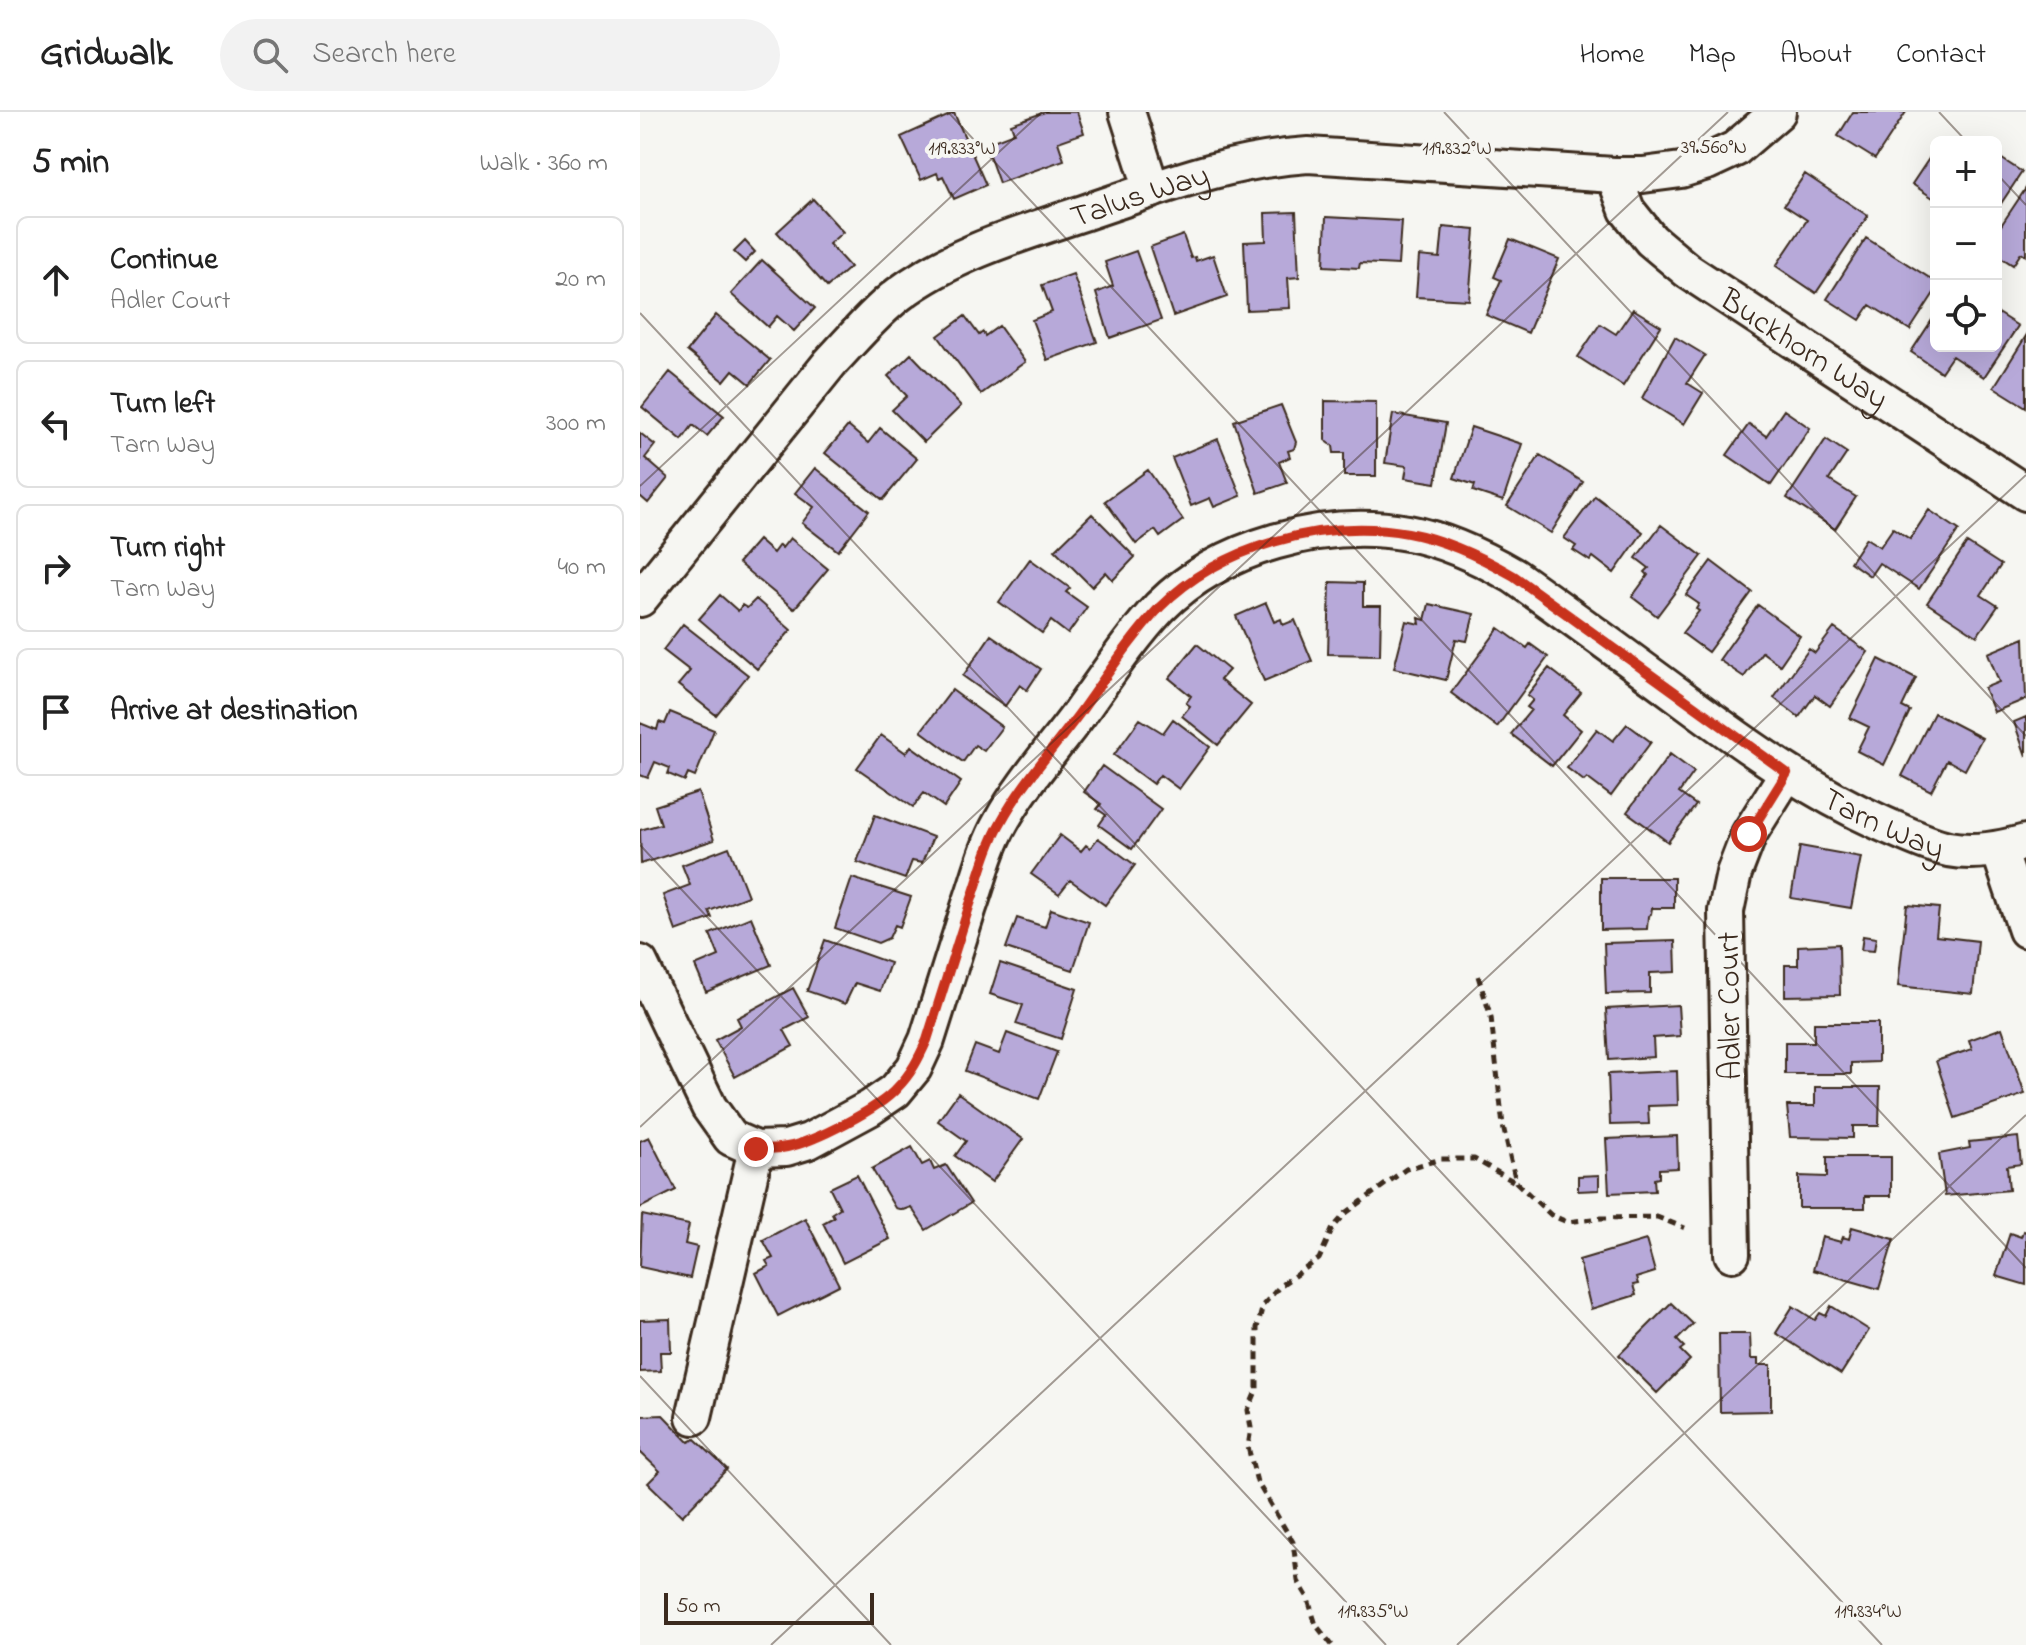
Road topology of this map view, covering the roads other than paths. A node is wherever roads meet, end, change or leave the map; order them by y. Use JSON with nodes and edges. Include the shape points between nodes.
{"nodes":[{"id":1,"x":1127,"y":112,"type":"edge"},
{"id":2,"x":1778,"y":112,"type":"edge"},
{"id":3,"x":1614,"y":175,"type":"junction"},
{"id":4,"x":1152,"y":190,"type":"junction"},
{"id":5,"x":2026,"y":493,"type":"edge"},
{"id":6,"x":640,"y":599,"type":"edge"},
{"id":7,"x":1787,"y":773,"type":"junction"},
{"id":8,"x":2013,"y":846,"type":"edge"},
{"id":9,"x":2026,"y":930,"type":"edge"},
{"id":10,"x":640,"y":963,"type":"edge"},
{"id":11,"x":756,"y":1149,"type":"junction"},
{"id":12,"x":1732,"y":1254,"type":"dead end"},
{"id":13,"x":694,"y":1417,"type":"dead end"}],
"edges":[{"from":1,"to":4,"type":"street"},
{"from":2,"to":3,"type":"street","name":"Talus Way","via":[[1735,149],[1707,162],[1681,170]]},
{"from":3,"to":4,"type":"street","name":"Talus Way","via":[[1308,155],[1224,167]]},
{"from":3,"to":5,"type":"street","name":"Buckhorn Way","via":[[1627,210],[1651,240],[1688,271]]},
{"from":4,"to":6,"type":"street","name":"Talus Way","via":[[994,243],[898,295],[830,363]]},
{"from":7,"to":8,"type":"street","name":"Tarn Way","via":[[1849,809],[1948,849],[1975,852]]},
{"from":7,"to":11,"type":"street","name":"Tarn Way","via":[[1482,558],[1407,533],[1357,529],[1262,546],[1192,580],[1161,607],[1001,821],[927,1040],[895,1091],[809,1141]]},
{"from":7,"to":12,"type":"street","name":"Adler Court","via":[[1749,834],[1726,911]]},
{"from":8,"to":9,"type":"street"},
{"from":10,"to":11,"type":"street","via":[[709,1107],[731,1138]]},
{"from":11,"to":13,"type":"street"}]}
